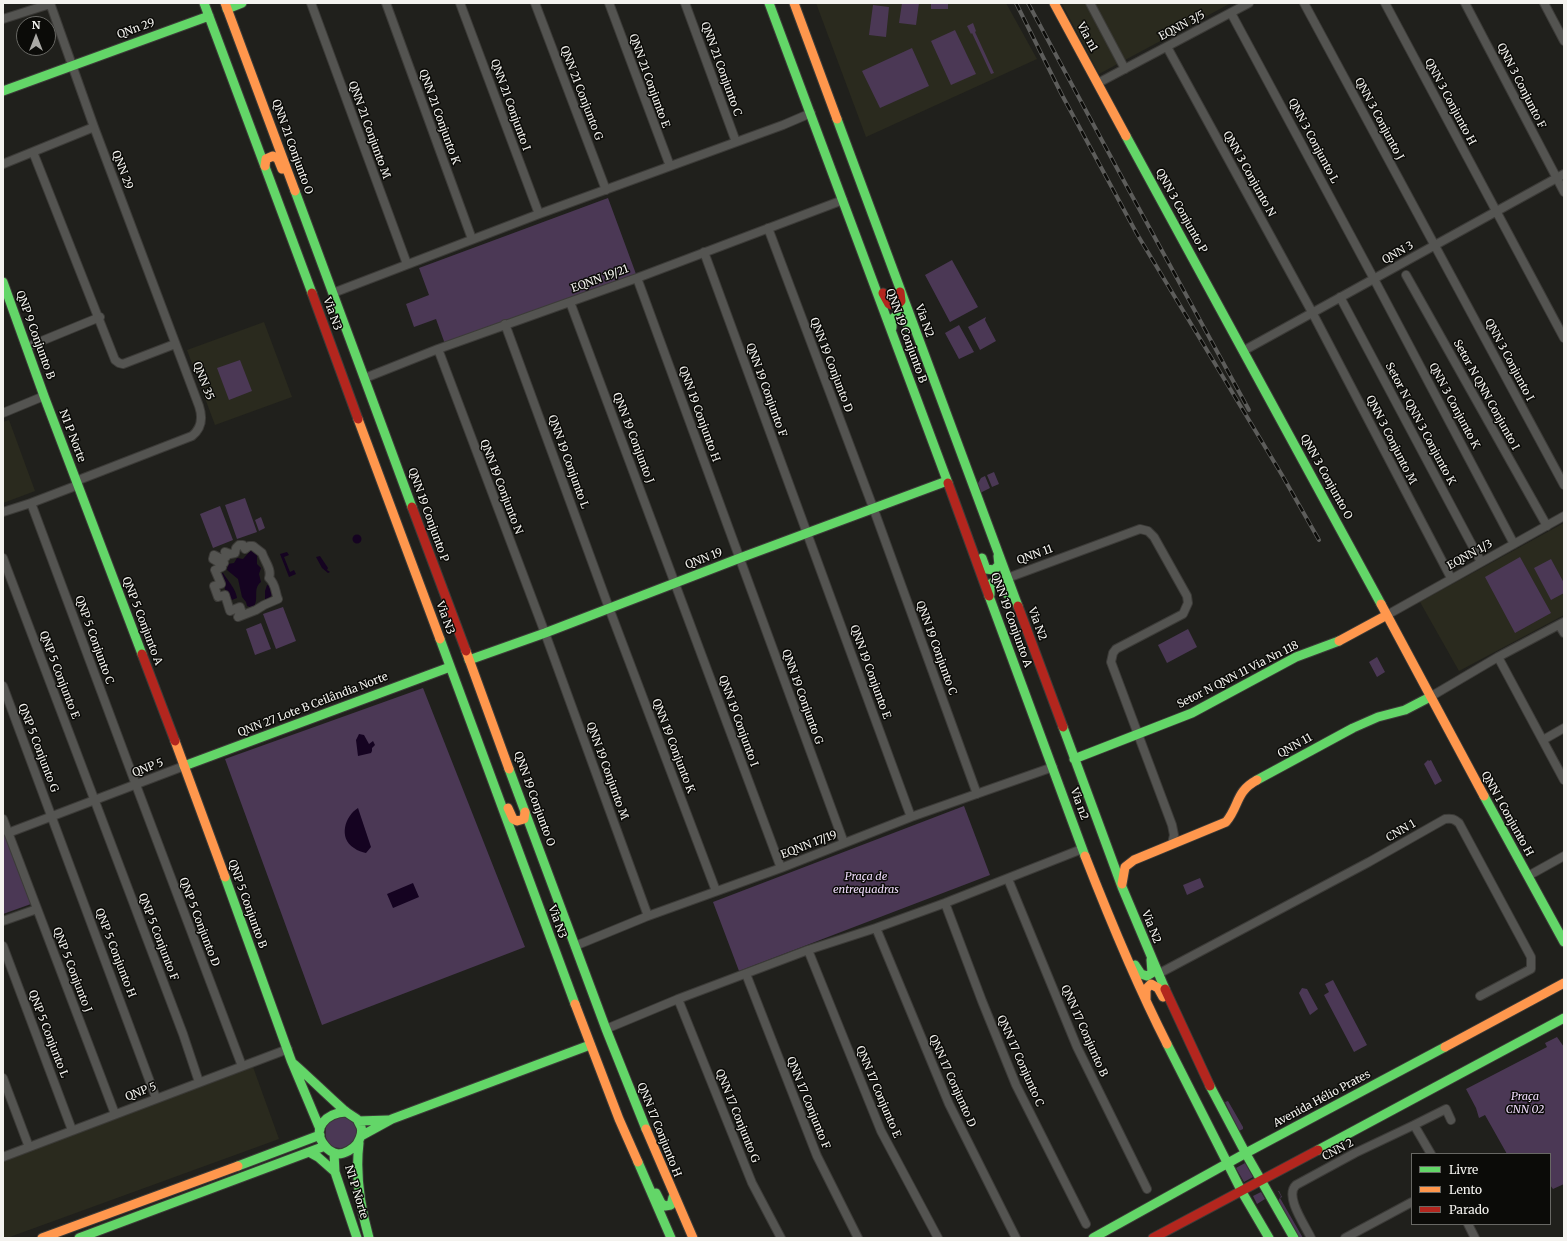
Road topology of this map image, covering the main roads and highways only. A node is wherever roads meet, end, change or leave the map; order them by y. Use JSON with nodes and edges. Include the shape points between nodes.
{"nodes":[{"id":1,"x":204,"y":3,"type":"edge"},
{"id":2,"x":242,"y":3,"type":"edge"},
{"id":3,"x":788,"y":3,"type":"edge"},
{"id":4,"x":794,"y":3,"type":"edge"},
{"id":5,"x":1054,"y":3,"type":"edge"},
{"id":6,"x":770,"y":5,"type":"edge"},
{"id":7,"x":226,"y":6,"type":"edge"},
{"id":8,"x":208,"y":16,"type":"junction"},
{"id":9,"x":228,"y":68,"type":"junction"},
{"id":10,"x":819,"y":74,"type":"junction"},
{"id":11,"x":1098,"y":83,"type":"joint"},
{"id":12,"x":3,"y":91,"type":"edge"},
{"id":13,"x":275,"y":134,"type":"junction"},
{"id":14,"x":264,"y":166,"type":"junction"},
{"id":15,"x":847,"y":212,"type":"junction"},
{"id":16,"x":3,"y":282,"type":"edge"},
{"id":17,"x":897,"y":282,"type":"junction"},
{"id":18,"x":332,"y":289,"type":"junction"},
{"id":19,"x":893,"y":334,"type":"junction"},
{"id":20,"x":1243,"y":351,"type":"joint"},
{"id":21,"x":365,"y":378,"type":"joint"},
{"id":22,"x":44,"y":396,"type":"joint"},
{"id":23,"x":941,"y":402,"type":"junction"},
{"id":24,"x":355,"y":411,"type":"junction"},
{"id":25,"x":77,"y":483,"type":"joint"},
{"id":26,"x":403,"y":483,"type":"junction"},
{"id":27,"x":948,"y":483,"type":"junction"},
{"id":28,"x":393,"y":513,"type":"junction"},
{"id":29,"x":998,"y":553,"type":"junction"},
{"id":30,"x":438,"y":578,"type":"junction"},
{"id":31,"x":1003,"y":579,"type":"junction"},
{"id":32,"x":990,"y":598,"type":"junction"},
{"id":33,"x":1387,"y":615,"type":"junction"},
{"id":34,"x":469,"y":660,"type":"junction"},
{"id":35,"x":450,"y":667,"type":"junction"},
{"id":36,"x":457,"y":686,"type":"junction"},
{"id":37,"x":1430,"y":697,"type":"junction"},
{"id":38,"x":1074,"y":759,"type":"junction"},
{"id":39,"x":184,"y":766,"type":"junction"},
{"id":40,"x":1053,"y":768,"type":"joint"},
{"id":41,"x":525,"y":812,"type":"junction"},
{"id":42,"x":515,"y":843,"type":"junction"},
{"id":43,"x":1122,"y":887,"type":"junction"},
{"id":44,"x":1099,"y":891,"type":"junction"},
{"id":45,"x":1564,"y":942,"type":"edge"},
{"id":46,"x":575,"y":946,"type":"joint"},
{"id":47,"x":1150,"y":958,"type":"junction"},
{"id":48,"x":583,"y":967,"type":"junction"},
{"id":49,"x":1564,"y":984,"type":"edge"},
{"id":50,"x":1147,"y":1004,"type":"junction"},
{"id":51,"x":1564,"y":1018,"type":"edge"},
{"id":52,"x":606,"y":1029,"type":"joint"},
{"id":53,"x":590,"y":1044,"type":"junction"},
{"id":54,"x":291,"y":1060,"type":"junction"},
{"id":55,"x":1200,"y":1064,"type":"junction"},
{"id":56,"x":346,"y":1112,"type":"junction"},
{"id":57,"x":392,"y":1120,"type":"junction"},
{"id":58,"x":619,"y":1120,"type":"junction"},
{"id":59,"x":358,"y":1121,"type":"junction"},
{"id":60,"x":320,"y":1132,"type":"junction"},
{"id":61,"x":360,"y":1140,"type":"junction"},
{"id":62,"x":325,"y":1146,"type":"junction"},
{"id":63,"x":309,"y":1152,"type":"junction"},
{"id":64,"x":334,"y":1153,"type":"junction"},
{"id":65,"x":1246,"y":1153,"type":"junction"},
{"id":66,"x":1227,"y":1164,"type":"junction"},
{"id":67,"x":335,"y":1172,"type":"junction"},
{"id":68,"x":1262,"y":1181,"type":"junction"},
{"id":69,"x":1242,"y":1192,"type":"junction"},
{"id":70,"x":673,"y":1197,"type":"junction"},
{"id":71,"x":664,"y":1226,"type":"junction"},
{"id":72,"x":42,"y":1238,"type":"edge"},
{"id":73,"x":79,"y":1238,"type":"edge"},
{"id":74,"x":358,"y":1238,"type":"edge"},
{"id":75,"x":369,"y":1238,"type":"edge"},
{"id":76,"x":671,"y":1238,"type":"edge"},
{"id":77,"x":687,"y":1238,"type":"edge"},
{"id":78,"x":693,"y":1238,"type":"edge"},
{"id":79,"x":1093,"y":1238,"type":"edge"},
{"id":80,"x":1153,"y":1238,"type":"edge"},
{"id":81,"x":1269,"y":1238,"type":"edge"},
{"id":82,"x":1294,"y":1238,"type":"edge"}],
"edges":[{"from":1,"to":8,"type":"main road","name":"Via N3"},
{"from":2,"to":7,"type":"main road"},
{"from":3,"to":10,"type":"main road"},
{"from":4,"to":10,"type":"main road","name":"Via N2"},
{"from":5,"to":11,"type":"main road","name":"Via n1"},
{"from":6,"to":15,"type":"main road","name":"QNN 19 Conjunto B"},
{"from":7,"to":13,"type":"main road","name":"QNN 21 Conjunto O"},
{"from":8,"to":9,"type":"main road","name":"Via N3"},
{"from":8,"to":12,"type":"main road","name":"QNn 29"},
{"from":9,"to":13,"type":"main road","via":[[244,94],[261,141],[271,143]]},
{"from":9,"to":14,"type":"main road","name":"Via N3"},
{"from":10,"to":17,"type":"main road","name":"Via N2"},
{"from":11,"to":20,"type":"main road","name":"QNN 3 Conjunto P"},
{"from":13,"to":18,"type":"main road","name":"QNN 21 Conjunto O"},
{"from":14,"to":18,"type":"main road","via":[[268,157],[278,159],[316,264]]},
{"from":14,"to":24,"type":"main road","name":"Via N3"},
{"from":15,"to":17,"type":"main road","via":[[869,254],[887,303],[891,306],[898,305],[901,301]]},
{"from":15,"to":19,"type":"main road","name":"QNN 19 Conjunto B"},
{"from":16,"to":22,"type":"main road","name":"QNP 9 Conjunto B"},
{"from":17,"to":23,"type":"main road","name":"Via N2"},
{"from":18,"to":21,"type":"main road","name":"Via N3"},
{"from":19,"to":23,"type":"main road","via":[[890,321],[897,315],[904,317],[923,369]]},
{"from":19,"to":27,"type":"main road","name":"QNN 19 Conjunto B"},
{"from":20,"to":33,"type":"main road","name":"QNN 3 Conjunto O"},
{"from":21,"to":26,"type":"main road","name":"QNN 19 Conjunto P"},
{"from":22,"to":25,"type":"main road","name":"N1 P Norte"},
{"from":23,"to":29,"type":"main road","name":"Via N2"},
{"from":24,"to":26,"type":"main road","via":[[374,446],[389,488],[397,493],[402,490]]},
{"from":24,"to":28,"type":"main road","name":"Via N3"},
{"from":25,"to":39,"type":"main road","name":"QNP 5 Conjunto A"},
{"from":26,"to":30,"type":"main road","name":"QNN 19 Conjunto P"},
{"from":27,"to":29,"type":"main road","via":[[966,514],[986,569],[997,568]]},
{"from":27,"to":32,"type":"main road","name":"QNN 19 Conjunto A"},
{"from":27,"to":34,"type":"main road","name":"QNN 19"},
{"from":28,"to":30,"type":"main road","via":[[393,508],[400,503],[408,508],[425,558]]},
{"from":28,"to":35,"type":"main road","name":"Via N3"},
{"from":29,"to":31,"type":"main road","name":"Via N2"},
{"from":30,"to":34,"type":"main road","name":"QNN 19 Conjunto P"},
{"from":31,"to":32,"type":"main road","via":[[990,584]]},
{"from":31,"to":38,"type":"main road","name":"Via N2","via":[[1022,635],[1044,679]]},
{"from":32,"to":40,"type":"main road","name":"QNN 19 Conjunto A"},
{"from":33,"to":37,"type":"main road"},
{"from":33,"to":38,"type":"main road","name":"Setor N QNN 11 Via Nn 118","via":[[1340,640],[1296,657],[1192,713]]},
{"from":34,"to":41,"type":"main road","name":"QNN 19 Conjunto O"},
{"from":35,"to":36,"type":"main road","name":"Via N3"},
{"from":35,"to":39,"type":"main road","name":"QNN 27 Lote B Ceilândia Norte"},
{"from":36,"to":41,"type":"main road","via":[[473,712],[511,816],[520,821],[524,819]]},
{"from":36,"to":42,"type":"main road","name":"Via N3"},
{"from":37,"to":43,"type":"main road","name":"QNN 11","via":[[1405,710],[1378,717],[1353,728],[1249,784],[1240,792],[1232,814],[1226,822],[1134,860],[1124,868]]},
{"from":37,"to":45,"type":"main road","name":"QNN 1 Conjunto H"},
{"from":38,"to":43,"type":"main road","name":"Via N2"},
{"from":39,"to":54,"type":"main road","name":"QNP 5 Conjunto B"},
{"from":40,"to":44,"type":"main road","name":"Via n2"},
{"from":41,"to":46,"type":"main road","name":"QNN 19 Conjunto O"},
{"from":42,"to":48,"type":"main road","via":[[516,835],[522,833],[530,838],[567,940]]},
{"from":42,"to":53,"type":"main road","name":"Via N3"},
{"from":43,"to":47,"type":"main road","name":"Via N2"},
{"from":44,"to":47,"type":"main road","via":[[1123,934],[1142,976],[1152,973]]},
{"from":44,"to":50,"type":"main road"},
{"from":46,"to":48,"type":"main road","name":"Via N3"},
{"from":47,"to":55,"type":"main road","name":"Via N2"},
{"from":48,"to":52,"type":"main road","name":"Via N3"},
{"from":49,"to":65,"type":"main road","name":"Avenida Hélio Prates"},
{"from":50,"to":55,"type":"main road","via":[[1146,989],[1151,984],[1158,988],[1182,1039]]},
{"from":50,"to":66,"type":"main road"},
{"from":51,"to":68,"type":"main road"},
{"from":52,"to":70,"type":"main road","name":"QNN 17 Conjunto H"},
{"from":53,"to":57,"type":"main road"},
{"from":53,"to":58,"type":"main road","name":"Via N3"},
{"from":54,"to":56,"type":"main road"},
{"from":54,"to":60,"type":"main road"},
{"from":55,"to":65,"type":"main road","name":"Via N2"},
{"from":56,"to":59,"type":"main road"},
{"from":56,"to":60,"type":"main road","via":[[332,1114],[322,1123]]},
{"from":57,"to":59,"type":"main road"},
{"from":57,"to":61,"type":"main road"},
{"from":58,"to":70,"type":"main road","via":[[661,1203],[671,1205]]},
{"from":58,"to":71,"type":"main road","name":"Via N3"},
{"from":59,"to":61,"type":"main road","via":[[361,1128]]},
{"from":60,"to":62,"type":"main road"},
{"from":60,"to":72,"type":"main road"},
{"from":61,"to":64,"type":"main road","via":[[354,1149],[348,1152]]},
{"from":61,"to":75,"type":"main road","name":"N1 P Norte","via":[[357,1160],[358,1194]]},
{"from":62,"to":63,"type":"main road"},
{"from":62,"to":64,"type":"main road"},
{"from":63,"to":67,"type":"main road"},
{"from":63,"to":73,"type":"main road"},
{"from":64,"to":67,"type":"main road","name":"N1 P Norte"},
{"from":65,"to":66,"type":"main road","name":"Avenida Hélio Prates"},
{"from":65,"to":68,"type":"main road","name":"Via N2"},
{"from":66,"to":69,"type":"main road"},
{"from":66,"to":79,"type":"main road","name":"Avenida Hélio Prates"},
{"from":67,"to":74,"type":"main road","name":"N1 P Norte"},
{"from":68,"to":69,"type":"main road"},
{"from":68,"to":82,"type":"main road","name":"Via N2"},
{"from":69,"to":80,"type":"main road"},
{"from":69,"to":81,"type":"main road"},
{"from":70,"to":78,"type":"main road","name":"QNN 17 Conjunto H"},
{"from":71,"to":76,"type":"main road","name":"Via N3"},
{"from":71,"to":77,"type":"main road","via":[[665,1220],[674,1217],[679,1221]]}]}
